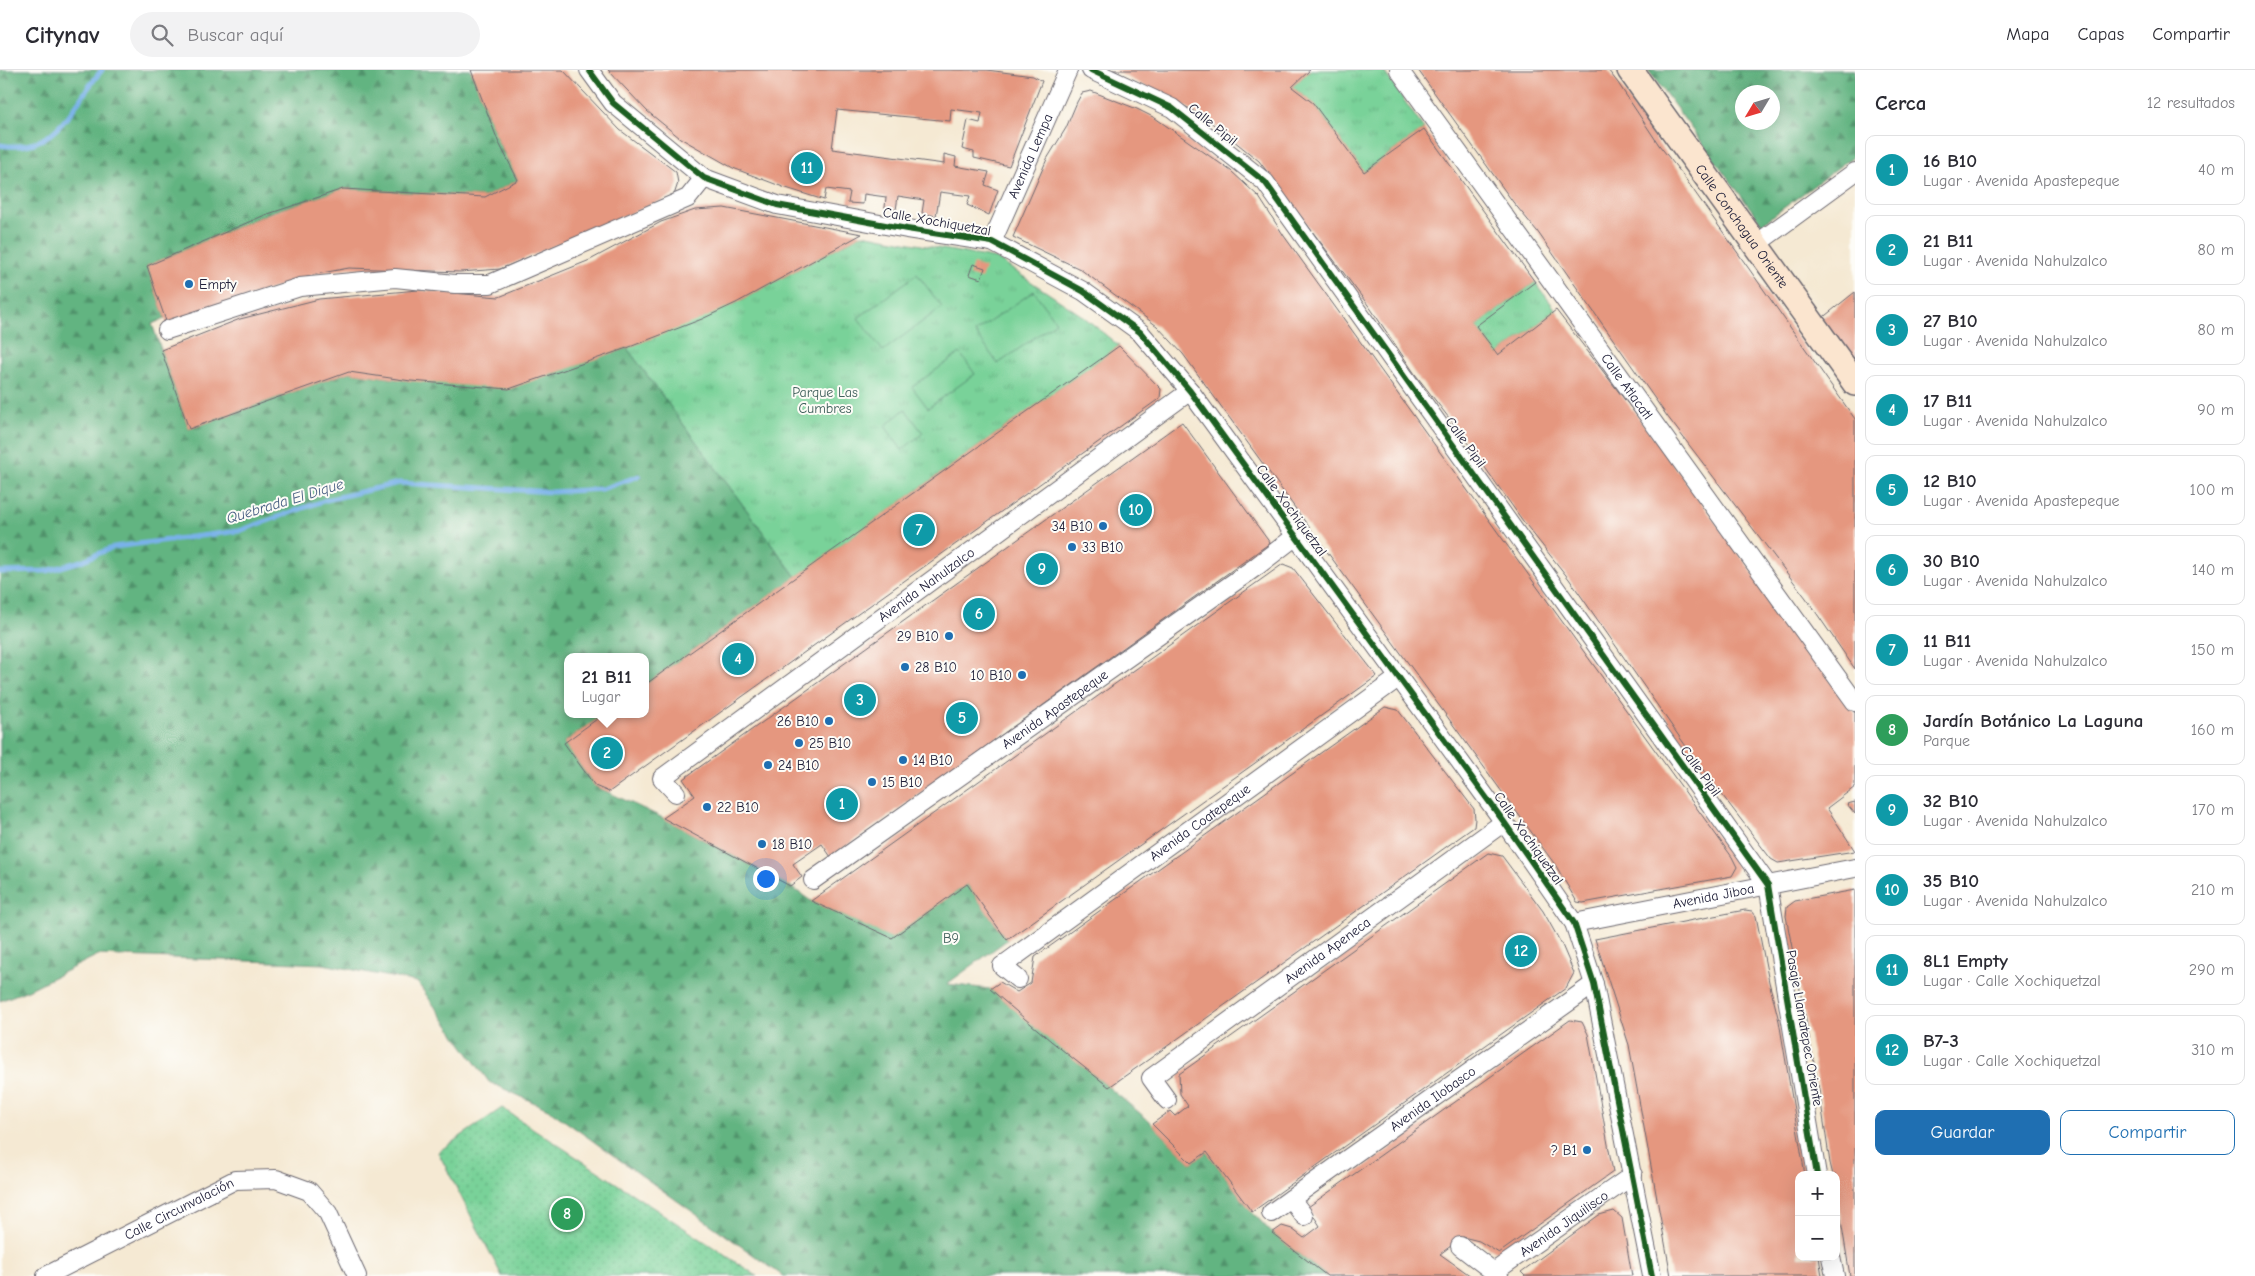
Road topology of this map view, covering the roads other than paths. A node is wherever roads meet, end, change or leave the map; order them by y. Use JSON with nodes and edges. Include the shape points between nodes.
{"nodes":[{"id":1,"x":589,"y":70,"type":"edge"},
{"id":2,"x":1068,"y":70,"type":"edge"},
{"id":3,"x":1091,"y":70,"type":"edge"},
{"id":4,"x":1399,"y":70,"type":"edge"},
{"id":5,"x":1630,"y":70,"type":"edge"},
{"id":6,"x":1855,"y":172,"type":"edge"},
{"id":7,"x":704,"y":178,"type":"junction"},
{"id":8,"x":992,"y":242,"type":"junction"},
{"id":9,"x":1755,"y":245,"type":"junction"},
{"id":10,"x":167,"y":330,"type":"dead end"},
{"id":11,"x":1855,"y":383,"type":"edge"},
{"id":12,"x":1190,"y":391,"type":"junction"},
{"id":13,"x":1296,"y":536,"type":"junction"},
{"id":14,"x":1398,"y":678,"type":"junction"},
{"id":15,"x":1855,"y":702,"type":"edge"},
{"id":16,"x":676,"y":793,"type":"dead end"},
{"id":17,"x":1504,"y":822,"type":"junction"},
{"id":18,"x":1855,"y":868,"type":"edge"},
{"id":19,"x":813,"y":880,"type":"dead end"},
{"id":20,"x":1768,"y":885,"type":"junction"},
{"id":21,"x":1574,"y":923,"type":"junction"},
{"id":22,"x":1018,"y":980,"type":"dead end"},
{"id":23,"x":1594,"y":984,"type":"junction"},
{"id":24,"x":1167,"y":1100,"type":"dead end"},
{"id":25,"x":1816,"y":1171,"type":"edge"},
{"id":26,"x":1633,"y":1175,"type":"junction"},
{"id":27,"x":1291,"y":1199,"type":"junction"},
{"id":28,"x":1271,"y":1213,"type":"dead end"},
{"id":29,"x":1304,"y":1216,"type":"dead end"},
{"id":30,"x":1460,"y":1246,"type":"dead end"},
{"id":31,"x":1833,"y":1261,"type":"edge"},
{"id":32,"x":1497,"y":1274,"type":"edge"},
{"id":33,"x":46,"y":1276,"type":"edge"},
{"id":34,"x":358,"y":1276,"type":"edge"},
{"id":35,"x":1652,"y":1276,"type":"edge"},
{"id":36,"x":1835,"y":1276,"type":"edge"}],
"edges":[{"from":1,"to":7,"type":"street","name":"Calle Xochiquetzal","via":[[613,103]]},
{"from":2,"to":8,"type":"street","name":"Avenida Lempa"},
{"from":3,"to":20,"type":"street","name":"Calle Pipil","via":[[1172,108],[1265,182]]},
{"from":4,"to":15,"type":"street","name":"Calle Atlacatl"},
{"from":5,"to":9,"type":"main road","name":"Calle Conchagua Oriente"},
{"from":6,"to":9,"type":"street"},
{"from":7,"to":8,"type":"street","name":"Calle Xochiquetzal","via":[[777,205]]},
{"from":7,"to":10,"type":"street","via":[[688,198],[490,284],[395,278],[300,287]]},
{"from":8,"to":12,"type":"street","name":"Calle Xochiquetzal","via":[[1082,291],[1140,332]]},
{"from":9,"to":11,"type":"main road","name":"Calle Conchagua Oriente"},
{"from":12,"to":13,"type":"street","name":"Calle Xochiquetzal"},
{"from":12,"to":16,"type":"street","name":"Avenida Nahulzalco","via":[[662,778]]},
{"from":13,"to":14,"type":"street","name":"Calle Xochiquetzal"},
{"from":13,"to":19,"type":"street","name":"Avenida Apastepeque"},
{"from":14,"to":17,"type":"street","name":"Calle Xochiquetzal"},
{"from":14,"to":22,"type":"street","name":"Avenida Coatepeque","via":[[1002,966]]},
{"from":17,"to":21,"type":"street","name":"Calle Xochiquetzal"},
{"from":17,"to":24,"type":"street","name":"Avenida Apeneca","via":[[1151,1078]]},
{"from":18,"to":20,"type":"street","name":"Avenida Jiboa"},
{"from":20,"to":21,"type":"street","name":"Avenida Jiboa"},
{"from":20,"to":25,"type":"street","name":"Pasaje Llamatepec Oriente"},
{"from":21,"to":23,"type":"street","name":"Calle Xochiquetzal"},
{"from":23,"to":26,"type":"street","name":"Calle Xochiquetzal"},
{"from":23,"to":27,"type":"street","name":"Avenida Ilobasco"},
{"from":26,"to":32,"type":"street","name":"Avenida Jiquilisco"},
{"from":26,"to":35,"type":"street","name":"Calle Xochiquetzal"},
{"from":27,"to":28,"type":"street","name":"Avenida Ilobasco"},
{"from":27,"to":29,"type":"street"},
{"from":30,"to":32,"type":"street","name":"Avenida Jiquilisco"},
{"from":31,"to":36,"type":"street"},
{"from":33,"to":34,"type":"street","name":"Calle Circunvalación","via":[[235,1180],[276,1179],[309,1191],[328,1213]]}]}
